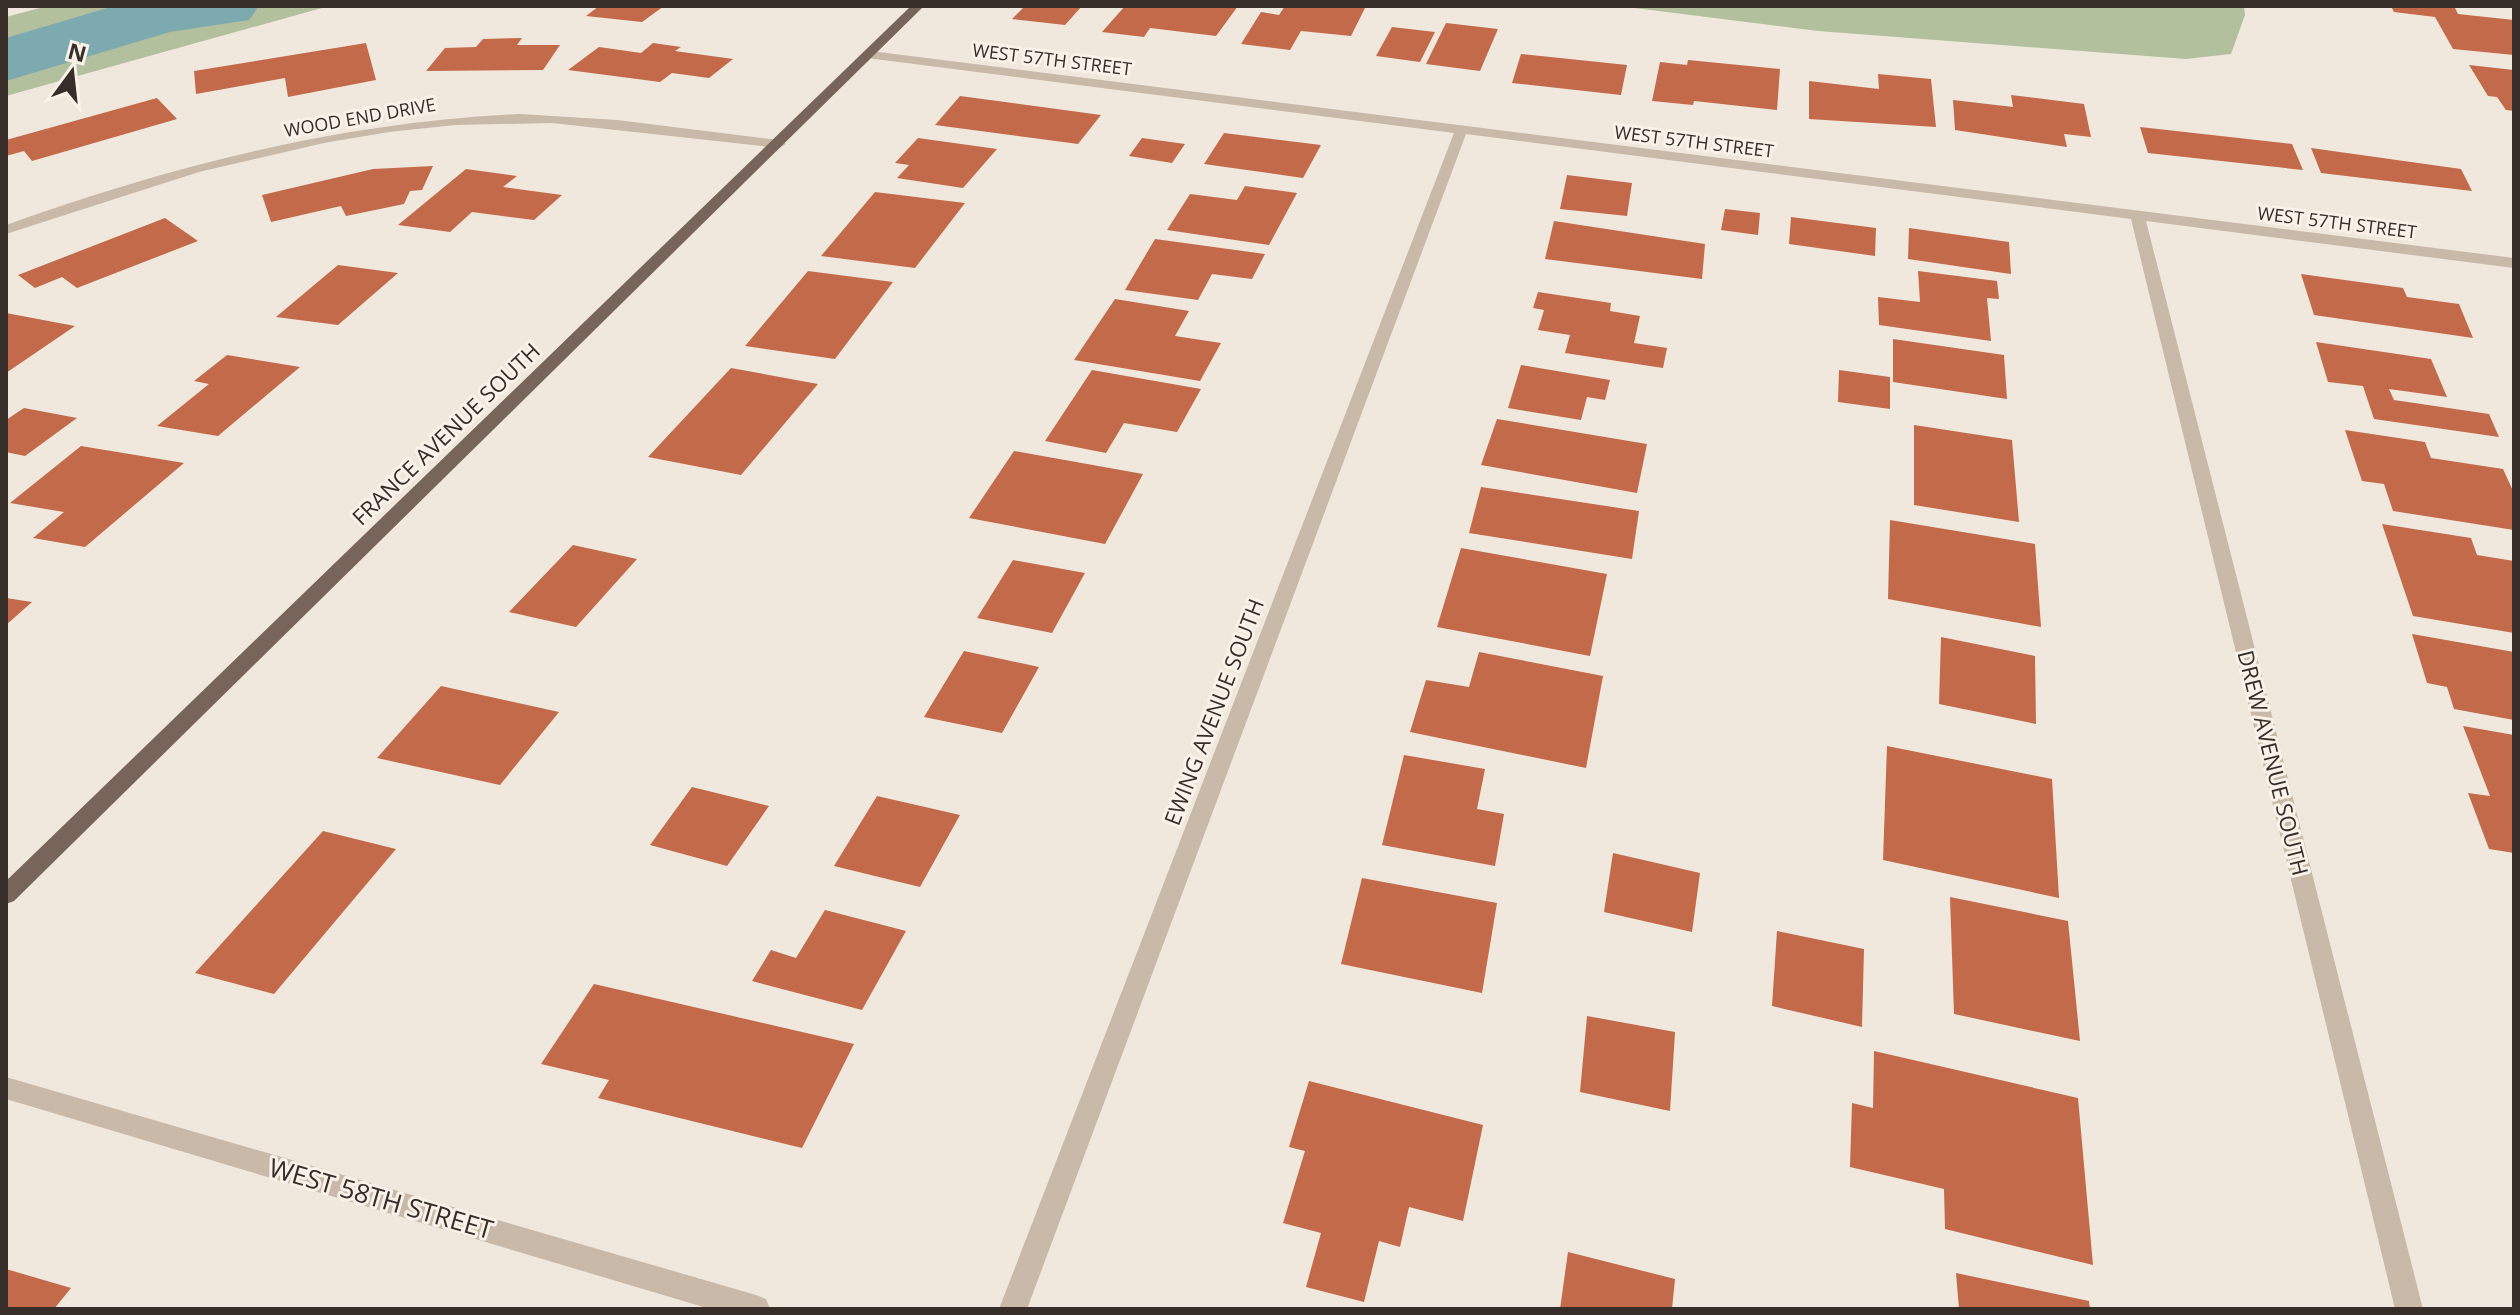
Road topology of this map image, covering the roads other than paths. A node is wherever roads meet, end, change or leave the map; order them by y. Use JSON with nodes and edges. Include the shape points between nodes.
{"nodes":[{"id":1,"x":918,"y":6,"type":"edge"},
{"id":2,"x":871,"y":55,"type":"junction"},
{"id":3,"x":1461,"y":131,"type":"junction"},
{"id":4,"x":779,"y":144,"type":"junction"},
{"id":5,"x":2138,"y":216,"type":"junction"},
{"id":6,"x":6,"y":230,"type":"edge"},
{"id":7,"x":2514,"y":263,"type":"edge"},
{"id":8,"x":6,"y":895,"type":"edge"},
{"id":9,"x":6,"y":1088,"type":"edge"},
{"id":10,"x":756,"y":1309,"type":"edge"},
{"id":11,"x":1013,"y":1309,"type":"edge"},
{"id":12,"x":2409,"y":1309,"type":"edge"}],
"edges":[{"from":1,"to":2,"type":"main road","name":"FRANCE AVENUE SOUTH"},
{"from":2,"to":3,"type":"street","name":"WEST 57TH STREET"},
{"from":2,"to":4,"type":"main road","name":"FRANCE AVENUE SOUTH"},
{"from":3,"to":5,"type":"street","name":"WEST 57TH STREET"},
{"from":3,"to":11,"type":"street","name":"EWING AVENUE SOUTH"},
{"from":4,"to":6,"type":"street","name":"WOOD END DRIVE","via":[[523,118],[394,127],[199,167]]},
{"from":4,"to":8,"type":"main road","name":"FRANCE AVENUE SOUTH"},
{"from":5,"to":7,"type":"street","name":"WEST 57TH STREET"},
{"from":5,"to":12,"type":"street","name":"DREW AVENUE SOUTH"},
{"from":9,"to":10,"type":"street","name":"WEST 58TH STREET"}]}
